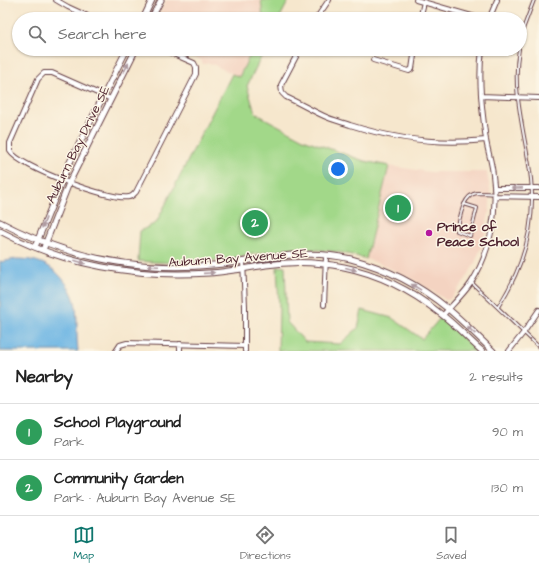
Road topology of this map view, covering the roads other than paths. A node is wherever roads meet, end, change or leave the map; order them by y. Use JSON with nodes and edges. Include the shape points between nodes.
{"nodes":[{"id":1,"x":56,"y":0,"type":"edge"},
{"id":2,"x":152,"y":0,"type":"edge"},
{"id":3,"x":161,"y":0,"type":"edge"},
{"id":4,"x":329,"y":0,"type":"edge"},
{"id":5,"x":416,"y":0,"type":"edge"},
{"id":6,"x":496,"y":0,"type":"edge"},
{"id":7,"x":534,"y":0,"type":"edge"},
{"id":8,"x":424,"y":2,"type":"junction"},
{"id":9,"x":77,"y":12,"type":"edge"},
{"id":10,"x":146,"y":12,"type":"edge"},
{"id":11,"x":155,"y":12,"type":"edge"},
{"id":12,"x":321,"y":12,"type":"edge"},
{"id":13,"x":422,"y":12,"type":"edge"},
{"id":14,"x":458,"y":12,"type":"edge"},
{"id":15,"x":492,"y":12,"type":"edge"},
{"id":16,"x":527,"y":18,"type":"edge"},
{"id":17,"x":124,"y":56,"type":"edge"},
{"id":18,"x":132,"y":56,"type":"edge"},
{"id":19,"x":179,"y":56,"type":"edge"},
{"id":20,"x":296,"y":56,"type":"edge"},
{"id":21,"x":414,"y":56,"type":"edge"},
{"id":22,"x":482,"y":56,"type":"edge"},
{"id":23,"x":518,"y":56,"type":"edge"},
{"id":24,"x":373,"y":60,"type":"dead end"},
{"id":25,"x":104,"y":95,"type":"junction"},
{"id":26,"x":481,"y":96,"type":"junction"},
{"id":27,"x":517,"y":97,"type":"junction"},
{"id":28,"x":111,"y":98,"type":"junction"},
{"id":29,"x":539,"y":98,"type":"edge"},
{"id":30,"x":486,"y":140,"type":"junction"},
{"id":31,"x":62,"y":180,"type":"junction"},
{"id":32,"x":69,"y":183,"type":"junction"},
{"id":33,"x":494,"y":188,"type":"junction"},
{"id":34,"x":531,"y":188,"type":"junction"},
{"id":35,"x":539,"y":188,"type":"edge"},
{"id":36,"x":495,"y":195,"type":"junction"},
{"id":37,"x":531,"y":197,"type":"junction"},
{"id":38,"x":539,"y":197,"type":"edge"},
{"id":39,"x":464,"y":204,"type":"junction"},
{"id":40,"x":0,"y":222,"type":"edge"},
{"id":41,"x":0,"y":231,"type":"edge"},
{"id":42,"x":38,"y":240,"type":"junction"},
{"id":43,"x":45,"y":243,"type":"junction"},
{"id":44,"x":35,"y":247,"type":"junction"},
{"id":45,"x":42,"y":250,"type":"junction"},
{"id":46,"x":326,"y":256,"type":"junction"},
{"id":47,"x":243,"y":261,"type":"junction"},
{"id":48,"x":326,"y":264,"type":"junction"},
{"id":49,"x":244,"y":269,"type":"junction"},
{"id":50,"x":471,"y":282,"type":"junction"},
{"id":51,"x":324,"y":305,"type":"dead end"},
{"id":52,"x":498,"y":307,"type":"junction"},
{"id":53,"x":448,"y":309,"type":"junction"},
{"id":54,"x":539,"y":310,"type":"edge"},
{"id":55,"x":443,"y":315,"type":"junction"},
{"id":56,"x":524,"y":332,"type":"junction"},
{"id":57,"x":180,"y":344,"type":"junction"},
{"id":58,"x":245,"y":346,"type":"junction"},
{"id":59,"x":539,"y":346,"type":"edge"},
{"id":60,"x":116,"y":351,"type":"edge"},
{"id":61,"x":180,"y":351,"type":"edge"},
{"id":62,"x":245,"y":351,"type":"edge"},
{"id":63,"x":482,"y":351,"type":"edge"},
{"id":64,"x":493,"y":351,"type":"edge"},
{"id":65,"x":509,"y":351,"type":"edge"}],
"edges":[{"from":1,"to":9,"type":"street"},
{"from":2,"to":10,"type":"street"},
{"from":3,"to":11,"type":"street"},
{"from":4,"to":12,"type":"street"},
{"from":5,"to":8,"type":"street"},
{"from":6,"to":15,"type":"street"},
{"from":7,"to":16,"type":"lane"},
{"from":8,"to":13,"type":"street"},
{"from":8,"to":14,"type":"street"},
{"from":17,"to":25,"type":"street","name":"Auburn Bay Drive SE"},
{"from":28,"to":18,"type":"street","name":"Auburn Bay Drive SE","one_way":true},
{"from":19,"to":32,"type":"street","via":[[191,61],[196,71],[136,192],[132,196],[124,197]]},
{"from":20,"to":30,"type":"street","via":[[281,85],[282,93],[325,116],[392,136],[429,141]]},
{"from":21,"to":24,"type":"street","via":[[413,67],[409,71]]},
{"from":22,"to":26,"type":"street"},
{"from":23,"to":27,"type":"lane"},
{"from":25,"to":28,"type":"street"},
{"from":25,"to":31,"type":"street","name":"Auburn Bay Drive SE"},
{"from":25,"to":31,"type":"street","via":[[52,73],[44,73],[38,79],[9,148],[14,156]]},
{"from":26,"to":27,"type":"street"},
{"from":26,"to":30,"type":"street"},
{"from":27,"to":29,"type":"street"},
{"from":27,"to":34,"type":"lane"},
{"from":28,"to":32,"type":"street","name":"Auburn Bay Drive SE"},
{"from":30,"to":33,"type":"street"},
{"from":31,"to":32,"type":"street"},
{"from":31,"to":42,"type":"street","name":"Auburn Bay Drive SE","one_way":true},
{"from":32,"to":43,"type":"street","name":"Auburn Bay Drive SE"},
{"from":34,"to":33,"type":"street","one_way":true},
{"from":33,"to":36,"type":"street"},
{"from":34,"to":35,"type":"street"},
{"from":34,"to":37,"type":"lane"},
{"from":36,"to":37,"type":"street"},
{"from":36,"to":39,"type":"lane","via":[[476,193]]},
{"from":36,"to":50,"type":"street","via":[[494,220],[490,236],[480,266]]},
{"from":37,"to":38,"type":"street"},
{"from":37,"to":52,"type":"lane","via":[[530,224],[523,254],[512,284]]},
{"from":39,"to":39,"type":"lane","via":[[477,208],[470,236],[457,231]]},
{"from":40,"to":42,"type":"street","name":"Auburn Bay Avenue SE"},
{"from":41,"to":44,"type":"street","name":"Auburn Bay Avenue SE"},
{"from":42,"to":43,"type":"street","name":"Auburn Bay Avenue SE"},
{"from":42,"to":44,"type":"street","name":"Auburn Bay Drive SE"},
{"from":43,"to":45,"type":"street","name":"Auburn Bay Drive SE"},
{"from":47,"to":43,"type":"street","name":"Auburn Bay Avenue SE","one_way":true,"via":[[185,267],[145,266],[87,256]]},
{"from":44,"to":45,"type":"street","name":"Auburn Bay Avenue SE"},
{"from":45,"to":49,"type":"street","name":"Auburn Bay Avenue SE","one_way":true,"via":[[86,264],[143,273],[209,273]]},
{"from":46,"to":47,"type":"street","name":"Auburn Bay Avenue SE","via":[[285,255]]},
{"from":46,"to":48,"type":"street"},
{"from":53,"to":46,"type":"street","name":"Auburn Bay Avenue SE","one_way":true,"via":[[430,295],[387,272],[350,259]]},
{"from":47,"to":49,"type":"street"},
{"from":48,"to":49,"type":"street","name":"Auburn Bay Avenue SE","via":[[288,263]]},
{"from":48,"to":51,"type":"street"},
{"from":48,"to":55,"type":"street","name":"Auburn Bay Avenue SE","one_way":true,"via":[[360,271],[394,284]]},
{"from":49,"to":58,"type":"street"},
{"from":50,"to":52,"type":"lane"},
{"from":50,"to":53,"type":"street"},
{"from":52,"to":56,"type":"lane"},
{"from":53,"to":55,"type":"street"},
{"from":64,"to":53,"type":"street","name":"Auburn Bay Avenue SE","one_way":true},
{"from":54,"to":56,"type":"street"},
{"from":55,"to":63,"type":"street","name":"Auburn Bay Avenue SE"},
{"from":56,"to":59,"type":"lane"},
{"from":56,"to":65,"type":"street"},
{"from":57,"to":58,"type":"street"},
{"from":57,"to":60,"type":"street","via":[[127,343],[120,345]]},
{"from":57,"to":61,"type":"street"},
{"from":58,"to":62,"type":"street"}]}
